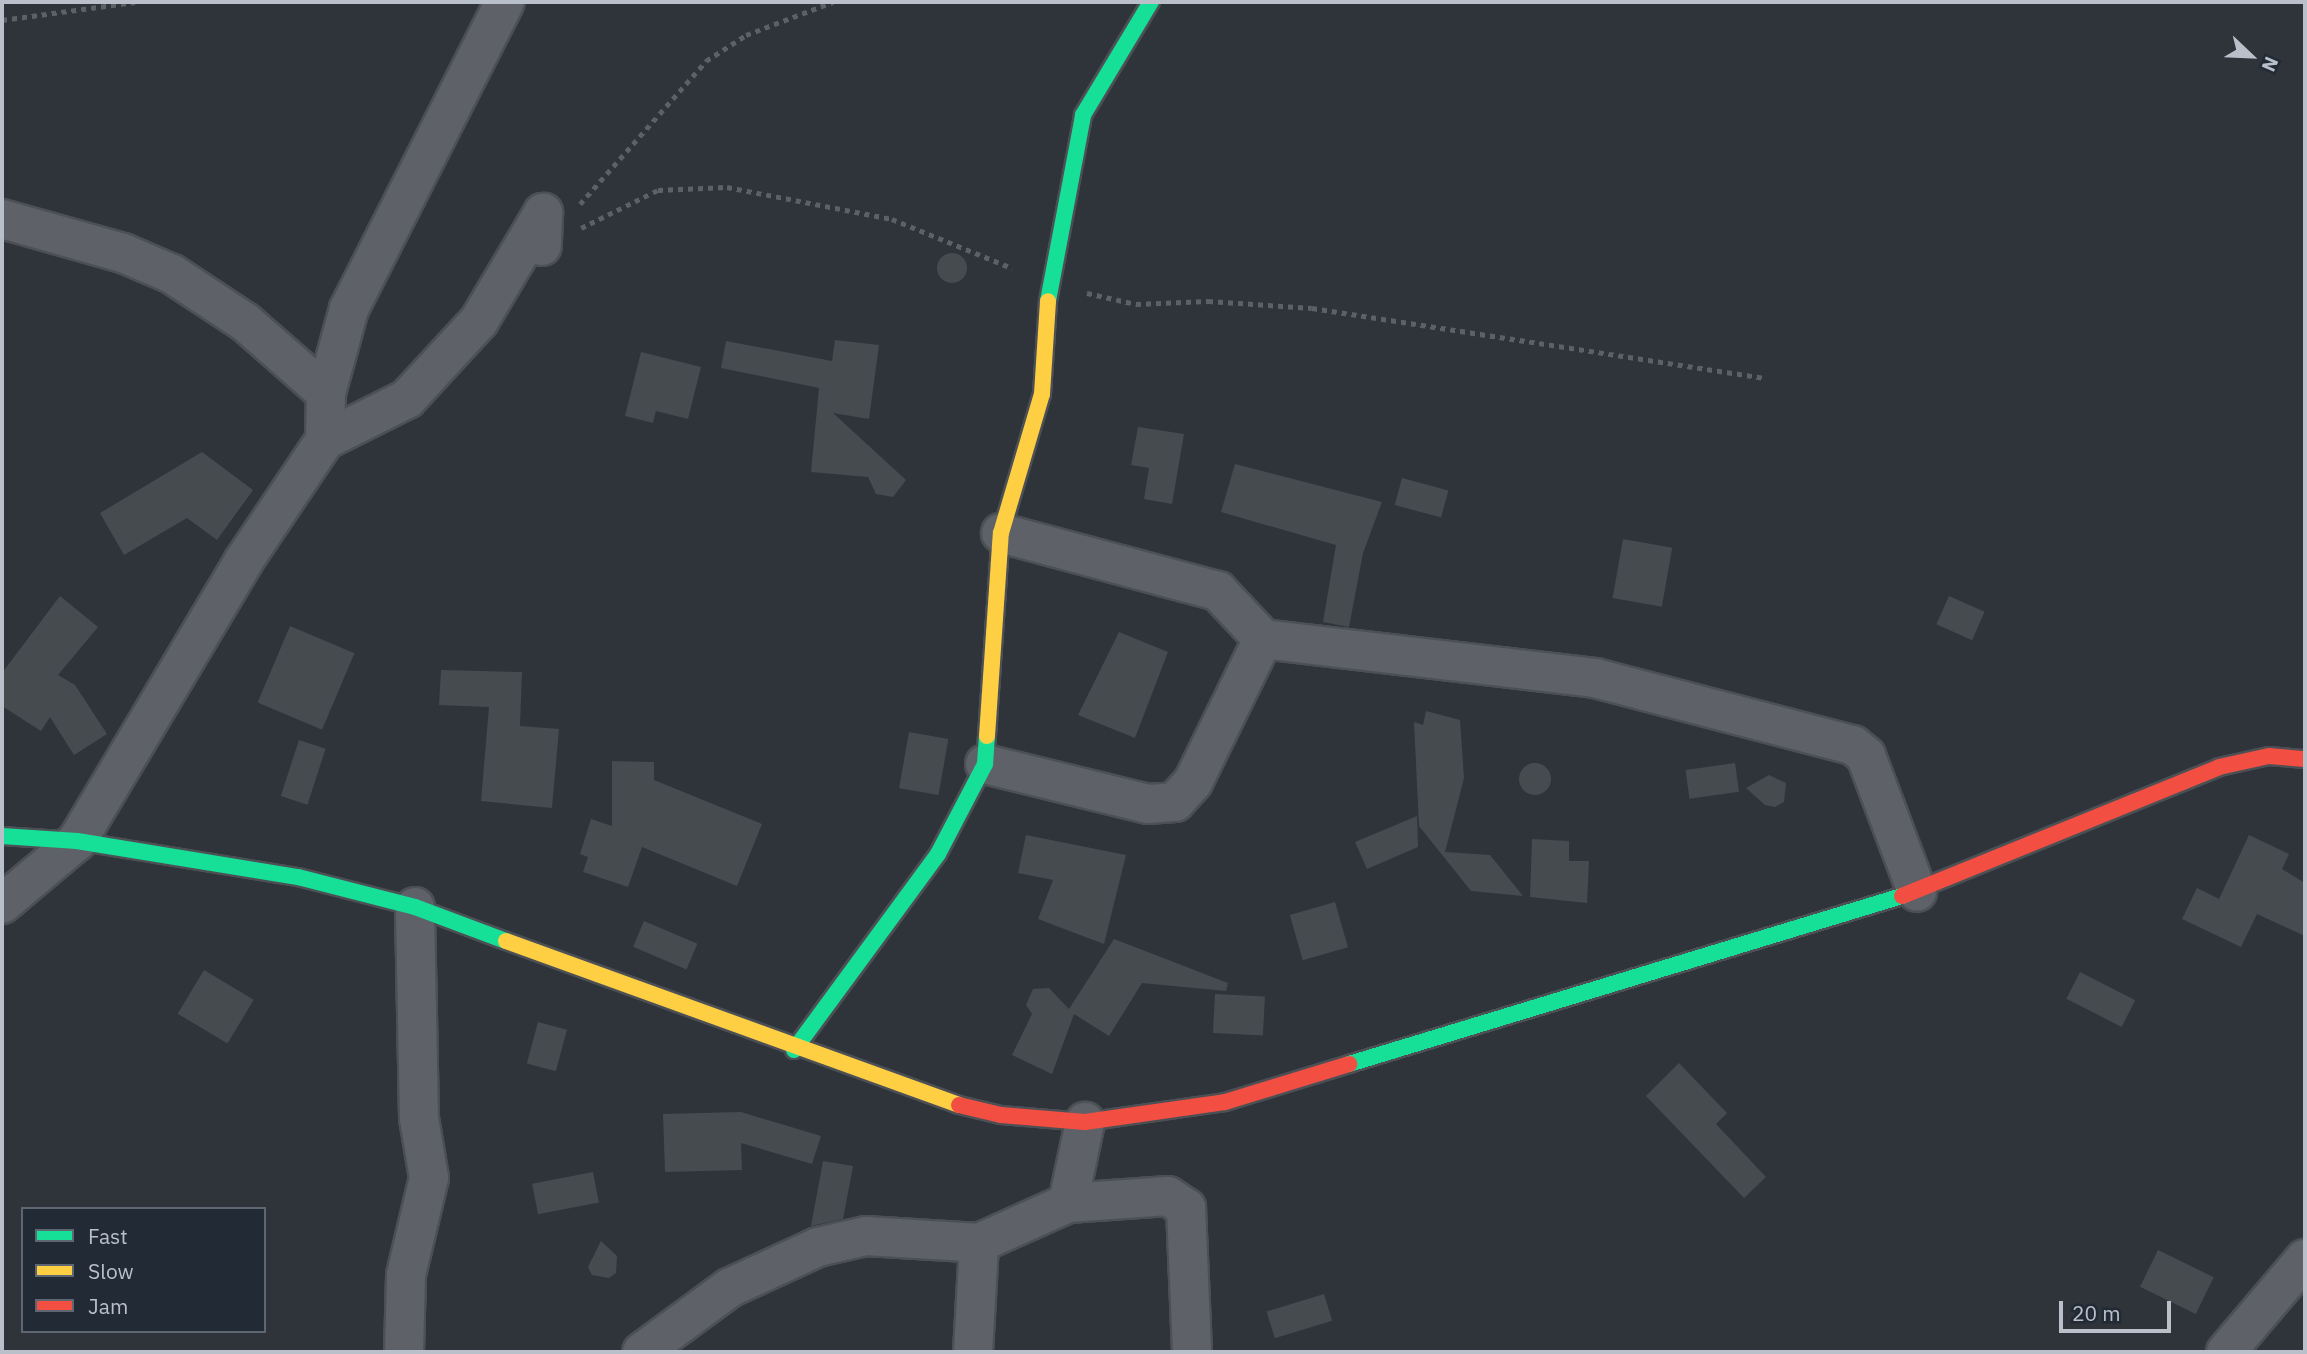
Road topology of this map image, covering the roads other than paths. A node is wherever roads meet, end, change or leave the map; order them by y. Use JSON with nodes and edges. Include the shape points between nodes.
{"nodes":[{"id":1,"x":505,"y":2,"type":"edge"},
{"id":2,"x":1151,"y":2,"type":"edge"},
{"id":3,"x":2,"y":219,"type":"edge"},
{"id":4,"x":542,"y":247,"type":"road end"},
{"id":5,"x":326,"y":393,"type":"junction"},
{"id":6,"x":325,"y":440,"type":"junction"},
{"id":7,"x":1001,"y":533,"type":"junction"},
{"id":8,"x":1263,"y":639,"type":"junction"},
{"id":9,"x":2305,"y":759,"type":"edge"},
{"id":10,"x":985,"y":764,"type":"junction"},
{"id":11,"x":2,"y":836,"type":"edge"},
{"id":12,"x":77,"y":841,"type":"junction"},
{"id":13,"x":1916,"y":892,"type":"junction"},
{"id":14,"x":2,"y":904,"type":"edge"},
{"id":15,"x":415,"y":907,"type":"junction"},
{"id":16,"x":794,"y":1050,"type":"junction"},
{"id":17,"x":1086,"y":1122,"type":"junction"},
{"id":18,"x":1069,"y":1203,"type":"junction"},
{"id":19,"x":979,"y":1243,"type":"junction"},
{"id":20,"x":2305,"y":1259,"type":"edge"},
{"id":21,"x":404,"y":1352,"type":"edge"},
{"id":22,"x":642,"y":1352,"type":"edge"},
{"id":23,"x":973,"y":1352,"type":"edge"},
{"id":24,"x":1192,"y":1352,"type":"edge"},
{"id":25,"x":2226,"y":1352,"type":"edge"}],
"edges":[{"from":1,"to":5,"type":"street","via":[[367,267],[349,309]]},
{"from":2,"to":7,"type":"street","via":[[1083,116],[1049,284],[1042,394]]},
{"from":3,"to":5,"type":"street","via":[[123,253],[172,274],[245,323]]},
{"from":4,"to":6,"type":"street","via":[[543,213],[479,321],[407,400]]},
{"from":5,"to":6,"type":"street"},
{"from":6,"to":12,"type":"street","via":[[243,562]]},
{"from":7,"to":8,"type":"street","via":[[1218,591]]},
{"from":7,"to":10,"type":"street"},
{"from":8,"to":10,"type":"street","via":[[1194,782],[1175,802],[1147,804]]},
{"from":8,"to":13,"type":"street","via":[[1595,678],[1853,745],[1866,756]]},
{"from":9,"to":13,"type":"street","via":[[2269,757],[2219,767]]},
{"from":10,"to":16,"type":"street","via":[[938,854]]},
{"from":11,"to":12,"type":"street"},
{"from":12,"to":14,"type":"street"},
{"from":12,"to":15,"type":"street","via":[[298,877]]},
{"from":13,"to":17,"type":"street","via":[[1225,1102]]},
{"from":15,"to":16,"type":"street","via":[[670,998]]},
{"from":15,"to":21,"type":"street","via":[[419,1118],[429,1178],[406,1275]]},
{"from":16,"to":17,"type":"street","via":[[939,1100],[1002,1115]]},
{"from":17,"to":18,"type":"street"},
{"from":18,"to":19,"type":"street"},
{"from":18,"to":24,"type":"street","via":[[1168,1196],[1186,1208]]},
{"from":19,"to":22,"type":"street","via":[[866,1236],[818,1247],[729,1288]]},
{"from":19,"to":23,"type":"street"},
{"from":20,"to":25,"type":"street"}]}
